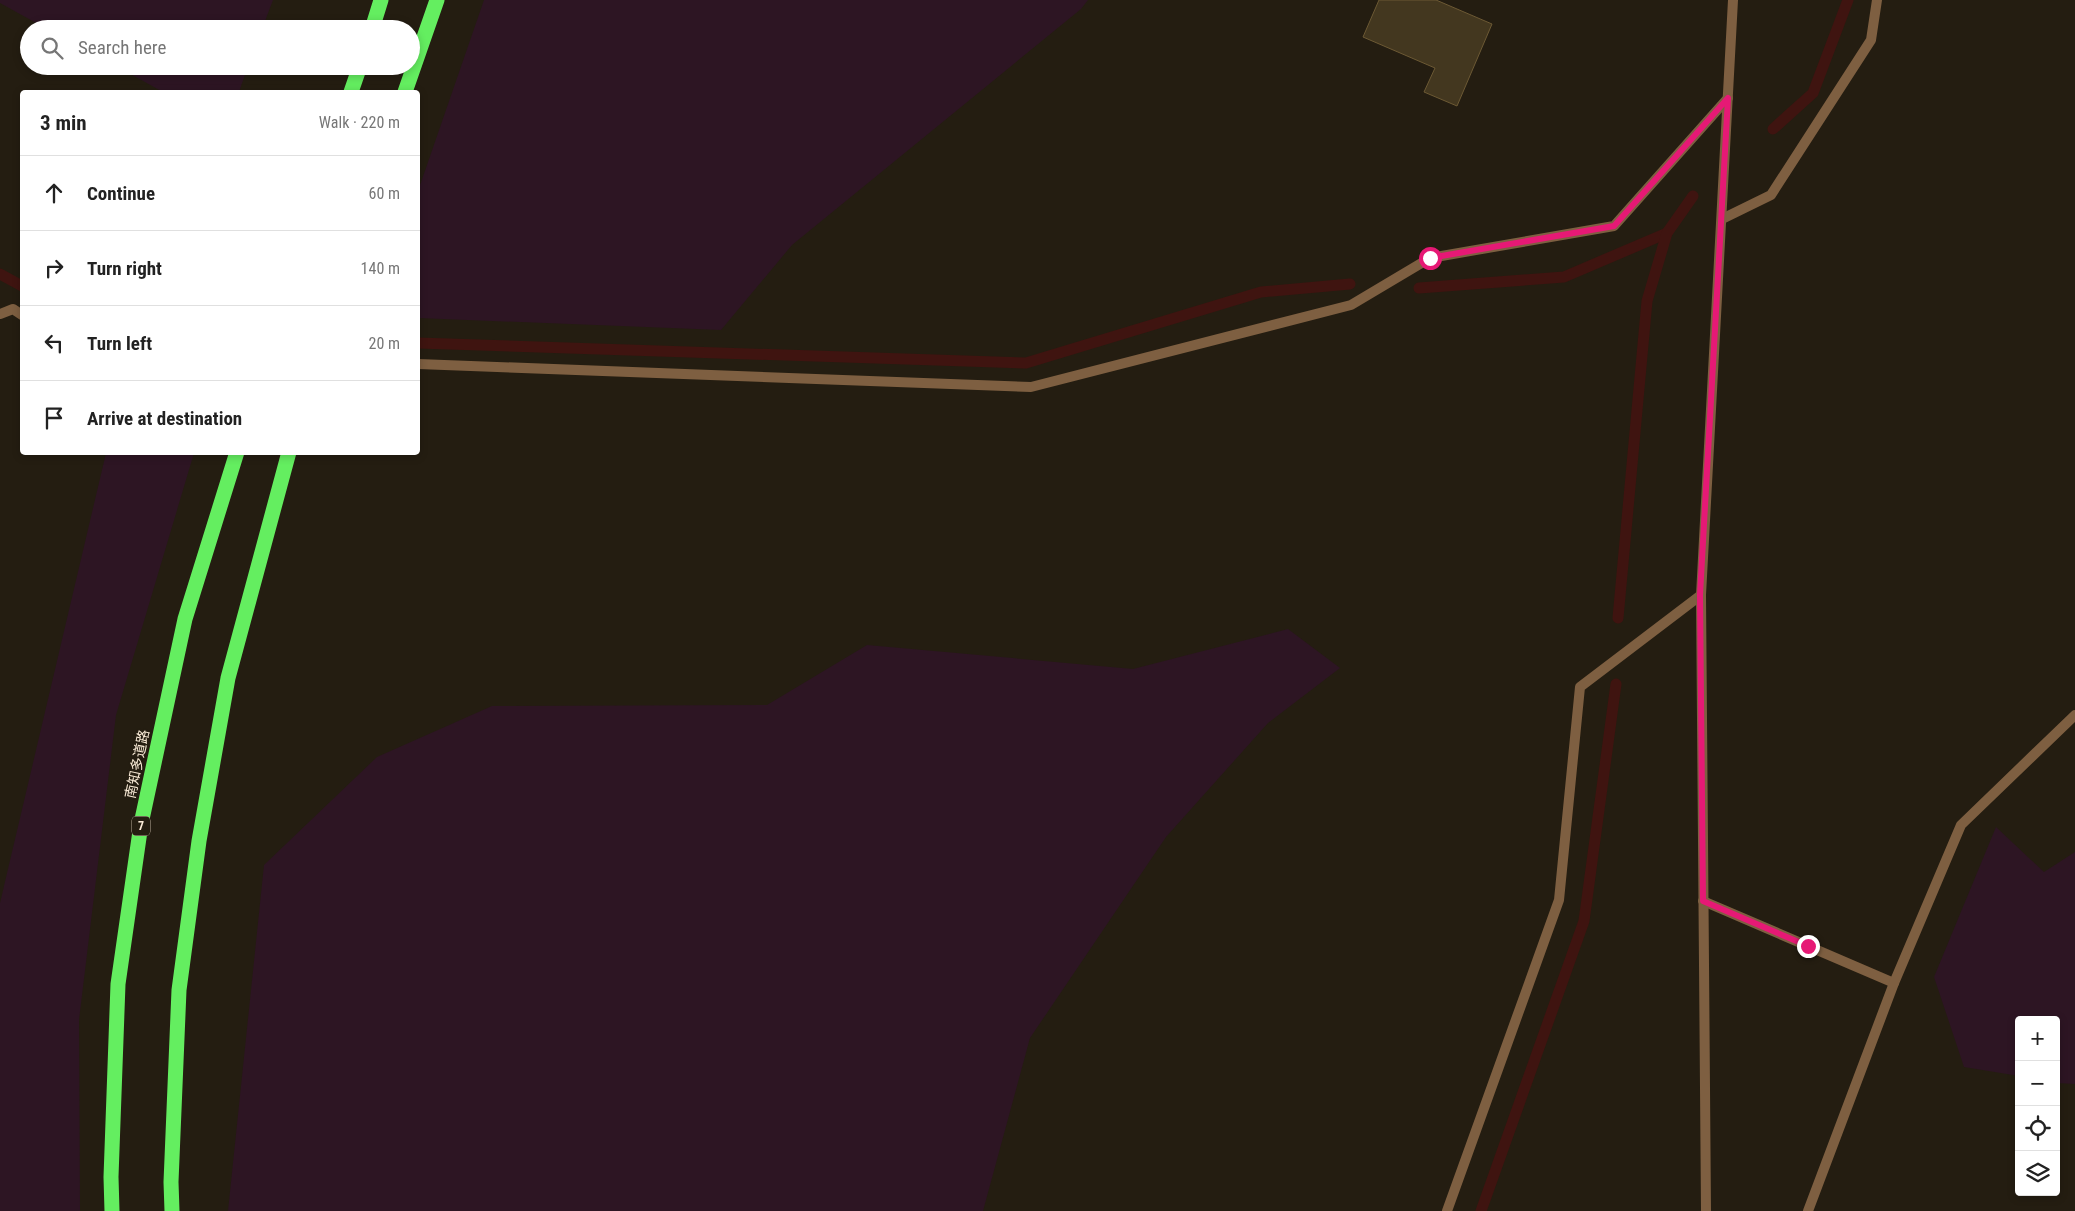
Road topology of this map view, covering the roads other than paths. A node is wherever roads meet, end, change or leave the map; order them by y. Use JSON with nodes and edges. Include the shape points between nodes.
{"nodes":[{"id":1,"x":381,"y":0,"type":"edge"},
{"id":2,"x":437,"y":0,"type":"edge"},
{"id":3,"x":1733,"y":0,"type":"edge"},
{"id":4,"x":1877,"y":0,"type":"edge"},
{"id":5,"x":375,"y":20,"type":"edge"},
{"id":6,"x":420,"y":49,"type":"edge"},
{"id":7,"x":357,"y":75,"type":"edge"},
{"id":8,"x":411,"y":75,"type":"edge"},
{"id":9,"x":352,"y":90,"type":"edge"},
{"id":10,"x":406,"y":90,"type":"edge"},
{"id":11,"x":1728,"y":98,"type":"junction"},
{"id":12,"x":1722,"y":218,"type":"junction"},
{"id":13,"x":0,"y":314,"type":"edge"},
{"id":14,"x":20,"y":314,"type":"edge"},
{"id":15,"x":420,"y":364,"type":"edge"},
{"id":16,"x":236,"y":455,"type":"edge"},
{"id":17,"x":288,"y":455,"type":"edge"},
{"id":18,"x":1700,"y":595,"type":"junction"},
{"id":19,"x":2075,"y":715,"type":"edge"},
{"id":20,"x":1703,"y":901,"type":"junction"},
{"id":21,"x":1894,"y":983,"type":"junction"},
{"id":22,"x":112,"y":1211,"type":"edge"},
{"id":23,"x":172,"y":1211,"type":"edge"},
{"id":24,"x":1447,"y":1211,"type":"edge"},
{"id":25,"x":1706,"y":1211,"type":"edge"},
{"id":26,"x":1808,"y":1211,"type":"edge"}],
"edges":[{"from":1,"to":5,"type":"highway"},
{"from":2,"to":6,"type":"highway"},
{"from":3,"to":11,"type":"street"},
{"from":4,"to":12,"type":"street","via":[[1871,40],[1771,194]]},
{"from":7,"to":9,"type":"highway"},
{"from":8,"to":10,"type":"highway"},
{"from":11,"to":12,"type":"street"},
{"from":11,"to":15,"type":"street","via":[[1614,226],[1430,258],[1351,305],[1031,387]]},
{"from":12,"to":18,"type":"street"},
{"from":13,"to":14,"type":"street","via":[[13,309]]},
{"from":16,"to":22,"type":"highway","name":"南知多道路","number":"7","via":[[185,619],[141,824],[118,984]]},
{"from":17,"to":23,"type":"highway","via":[[228,678],[199,841],[179,990]]},
{"from":18,"to":20,"type":"street"},
{"from":18,"to":24,"type":"street","via":[[1580,687],[1559,900]]},
{"from":19,"to":21,"type":"street","via":[[1961,825]]},
{"from":20,"to":21,"type":"street"},
{"from":20,"to":25,"type":"street"},
{"from":21,"to":26,"type":"street"}]}
